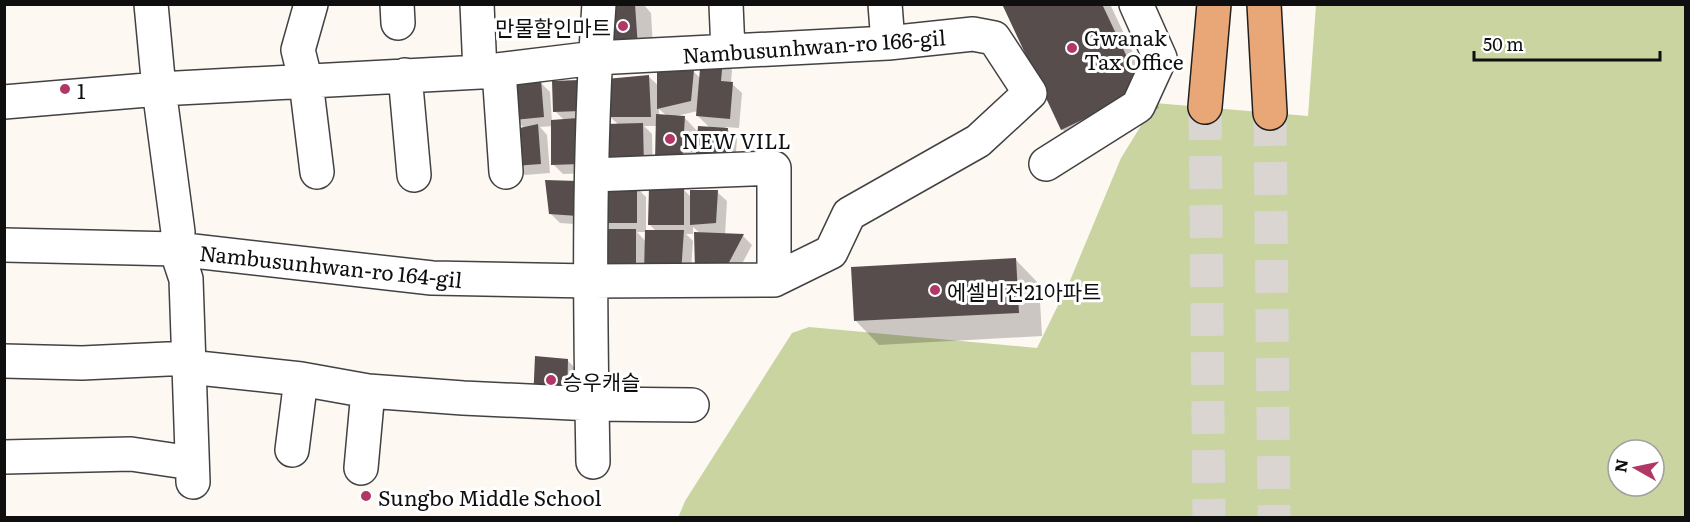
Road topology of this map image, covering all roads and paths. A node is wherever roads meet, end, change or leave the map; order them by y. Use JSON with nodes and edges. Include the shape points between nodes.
{"nodes":[{"id":1,"x":151,"y":4,"type":"edge"},
{"id":2,"x":311,"y":4,"type":"edge"},
{"id":3,"x":477,"y":4,"type":"edge"},
{"id":4,"x":599,"y":4,"type":"edge"},
{"id":5,"x":726,"y":4,"type":"edge"},
{"id":6,"x":885,"y":4,"type":"edge"},
{"id":7,"x":1136,"y":4,"type":"edge"},
{"id":8,"x":1214,"y":4,"type":"edge"},
{"id":9,"x":1264,"y":4,"type":"edge"},
{"id":10,"x":888,"y":43,"type":"junction"},
{"id":11,"x":728,"y":51,"type":"junction"},
{"id":12,"x":595,"y":58,"type":"junction"},
{"id":13,"x":489,"y":71,"type":"junction"},
{"id":14,"x":405,"y":75,"type":"junction"},
{"id":15,"x":306,"y":82,"type":"junction"},
{"id":16,"x":159,"y":89,"type":"junction"},
{"id":17,"x":4,"y":102,"type":"edge"},
{"id":18,"x":1205,"y":107,"type":"tunnel mouth"},
{"id":19,"x":1270,"y":113,"type":"tunnel mouth"},
{"id":20,"x":1046,"y":164,"type":"dead end"},
{"id":21,"x":317,"y":172,"type":"dead end"},
{"id":22,"x":506,"y":172,"type":"dead end"},
{"id":23,"x":414,"y":175,"type":"dead end"},
{"id":24,"x":592,"y":175,"type":"junction"},
{"id":25,"x":4,"y":245,"type":"edge"},
{"id":26,"x":176,"y":249,"type":"junction"},
{"id":27,"x":831,"y":252,"type":"joint"},
{"id":28,"x":774,"y":280,"type":"junction"},
{"id":29,"x":590,"y":281,"type":"junction"},
{"id":30,"x":4,"y":361,"type":"edge"},
{"id":31,"x":189,"y":362,"type":"junction"},
{"id":32,"x":301,"y":379,"type":"junction"},
{"id":33,"x":368,"y":391,"type":"junction"},
{"id":34,"x":592,"y":404,"type":"junction"},
{"id":35,"x":692,"y":405,"type":"dead end"},
{"id":36,"x":292,"y":450,"type":"dead end"},
{"id":37,"x":4,"y":457,"type":"edge"},
{"id":38,"x":593,"y":462,"type":"dead end"},
{"id":39,"x":361,"y":468,"type":"dead end"}],
"edges":[{"from":1,"to":16,"type":"street"},
{"from":2,"to":15,"type":"street","via":[[298,50]]},
{"from":3,"to":13,"type":"street"},
{"from":4,"to":12,"type":"street"},
{"from":5,"to":11,"type":"street"},
{"from":6,"to":10,"type":"street"},
{"from":7,"to":20,"type":"street","via":[[1160,58],[1138,106]]},
{"from":8,"to":18,"type":"main road"},
{"from":9,"to":19,"type":"main road"},
{"from":10,"to":11,"type":"street","name":"Nambusunhwan-ro 166-gil"},
{"from":10,"to":27,"type":"street","name":"Nambusunhwan-ro 166-gil","via":[[973,34],[994,38],[1030,93],[978,141],[849,214]]},
{"from":11,"to":12,"type":"street","name":"Nambusunhwan-ro 166-gil"},
{"from":12,"to":13,"type":"street","name":"Nambusunhwan-ro 166-gil"},
{"from":12,"to":24,"type":"street"},
{"from":13,"to":14,"type":"street","name":"Nambusunhwan-ro 166-gil"},
{"from":13,"to":22,"type":"street"},
{"from":14,"to":15,"type":"street","name":"Nambusunhwan-ro 166-gil"},
{"from":14,"to":23,"type":"street"},
{"from":15,"to":16,"type":"street","name":"Nambusunhwan-ro 166-gil"},
{"from":15,"to":21,"type":"street"},
{"from":16,"to":17,"type":"street","name":"Nambusunhwan-ro 166-gil"},
{"from":16,"to":26,"type":"street","via":[[178,232]]},
{"from":24,"to":28,"type":"street","via":[[774,168]]},
{"from":24,"to":29,"type":"street"},
{"from":25,"to":26,"type":"street","name":"Nambusunhwan-ro 164-gil"},
{"from":26,"to":29,"type":"street","name":"Nambusunhwan-ro 164-gil","via":[[432,278]]},
{"from":26,"to":31,"type":"street","via":[[186,279]]},
{"from":27,"to":28,"type":"street","name":"Nambusunhwan-ro 164-gil"},
{"from":28,"to":29,"type":"street","name":"Nambusunhwan-ro 164-gil"},
{"from":29,"to":34,"type":"street"},
{"from":30,"to":31,"type":"street"},
{"from":31,"to":32,"type":"street"},
{"from":31,"to":37,"type":"street","via":[[192,473],[131,454]]},
{"from":32,"to":33,"type":"street"},
{"from":32,"to":36,"type":"street"},
{"from":33,"to":34,"type":"street"},
{"from":33,"to":39,"type":"street"},
{"from":34,"to":35,"type":"street"},
{"from":34,"to":38,"type":"street"}]}
